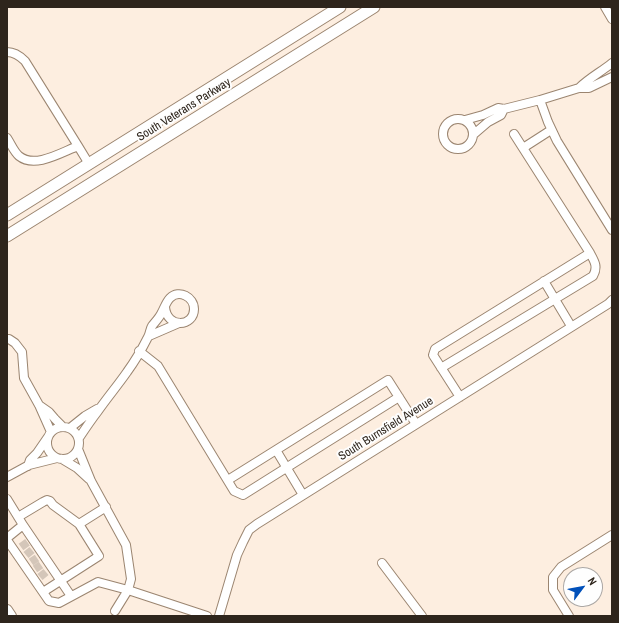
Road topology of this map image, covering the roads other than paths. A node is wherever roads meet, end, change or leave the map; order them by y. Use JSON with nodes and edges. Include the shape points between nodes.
{"nodes":[{"id":1,"x":340,"y":7,"type":"edge"},
{"id":2,"x":374,"y":7,"type":"edge"},
{"id":3,"x":605,"y":7,"type":"edge"},
{"id":4,"x":612,"y":19,"type":"edge"},
{"id":5,"x":7,"y":52,"type":"edge"},
{"id":6,"x":612,"y":63,"type":"edge"},
{"id":7,"x":612,"y":77,"type":"edge"},
{"id":8,"x":578,"y":88,"type":"junction"},
{"id":9,"x":540,"y":100,"type":"junction"},
{"id":10,"x":504,"y":109,"type":"junction"},
{"id":11,"x":465,"y":120,"type":"junction"},
{"id":12,"x":552,"y":130,"type":"junction"},
{"id":13,"x":474,"y":134,"type":"junction"},
{"id":14,"x":514,"y":134,"type":"dead end"},
{"id":15,"x":7,"y":138,"type":"edge"},
{"id":16,"x":78,"y":146,"type":"junction"},
{"id":17,"x":523,"y":148,"type":"junction"},
{"id":18,"x":89,"y":164,"type":"junction"},
{"id":19,"x":7,"y":215,"type":"edge"},
{"id":20,"x":612,"y":230,"type":"edge"},
{"id":21,"x":7,"y":236,"type":"edge"},
{"id":22,"x":590,"y":253,"type":"junction"},
{"id":23,"x":544,"y":281,"type":"junction"},
{"id":24,"x":555,"y":300,"type":"junction"},
{"id":25,"x":612,"y":300,"type":"edge"},
{"id":26,"x":165,"y":308,"type":"junction"},
{"id":27,"x":180,"y":323,"type":"junction"},
{"id":28,"x":572,"y":326,"type":"junction"},
{"id":29,"x":149,"y":336,"type":"junction"},
{"id":30,"x":7,"y":339,"type":"edge"},
{"id":31,"x":140,"y":351,"type":"junction"},
{"id":32,"x":441,"y":368,"type":"junction"},
{"id":33,"x":399,"y":397,"type":"junction"},
{"id":34,"x":460,"y":397,"type":"junction"},
{"id":35,"x":39,"y":405,"type":"junction"},
{"id":36,"x":101,"y":406,"type":"junction"},
{"id":37,"x":416,"y":424,"type":"junction"},
{"id":38,"x":67,"y":427,"type":"junction"},
{"id":39,"x":50,"y":434,"type":"junction"},
{"id":40,"x":79,"y":438,"type":"junction"},
{"id":41,"x":78,"y":448,"type":"junction"},
{"id":42,"x":276,"y":450,"type":"junction"},
{"id":43,"x":60,"y":458,"type":"junction"},
{"id":44,"x":28,"y":466,"type":"junction"},
{"id":45,"x":286,"y":467,"type":"junction"},
{"id":46,"x":7,"y":477,"type":"edge"},
{"id":47,"x":91,"y":480,"type":"junction"},
{"id":48,"x":228,"y":480,"type":"junction"},
{"id":49,"x":304,"y":494,"type":"junction"},
{"id":50,"x":7,"y":500,"type":"edge"},
{"id":51,"x":106,"y":507,"type":"junction"},
{"id":52,"x":18,"y":517,"type":"junction"},
{"id":53,"x":79,"y":524,"type":"junction"},
{"id":54,"x":23,"y":526,"type":"junction"},
{"id":55,"x":612,"y":535,"type":"edge"},
{"id":56,"x":7,"y":539,"type":"edge"},
{"id":57,"x":24,"y":545,"type":"junction"},
{"id":58,"x":29,"y":552,"type":"junction"},
{"id":59,"x":382,"y":563,"type":"dead end"},
{"id":60,"x":36,"y":564,"type":"junction"},
{"id":61,"x":43,"y":575,"type":"junction"},
{"id":62,"x":61,"y":581,"type":"junction"},
{"id":63,"x":128,"y":590,"type":"junction"},
{"id":64,"x":43,"y":592,"type":"junction"},
{"id":65,"x":71,"y":596,"type":"junction"},
{"id":66,"x":7,"y":610,"type":"edge"},
{"id":67,"x":112,"y":614,"type":"edge"},
{"id":68,"x":11,"y":616,"type":"edge"},
{"id":69,"x":207,"y":616,"type":"edge"},
{"id":70,"x":219,"y":616,"type":"edge"},
{"id":71,"x":422,"y":616,"type":"edge"},
{"id":72,"x":569,"y":616,"type":"edge"}],
"edges":[{"from":1,"to":18,"type":"highway","name":"South Veterans Parkway"},
{"from":2,"to":21,"type":"highway","name":"South Veterans Parkway"},
{"from":3,"to":4,"type":"street"},
{"from":5,"to":16,"type":"street","via":[[14,53],[25,61]]},
{"from":6,"to":8,"type":"street"},
{"from":7,"to":8,"type":"street","via":[[589,88]]},
{"from":8,"to":9,"type":"street"},
{"from":9,"to":10,"type":"street"},
{"from":9,"to":12,"type":"street"},
{"from":10,"to":11,"type":"street","via":[[498,108]]},
{"from":10,"to":13,"type":"street","via":[[501,115]]},
{"from":11,"to":13,"type":"street","via":[[472,126]]},
{"from":11,"to":13,"type":"street","via":[[455,119],[446,124],[443,133],[446,143],[454,149],[464,148],[472,142]]},
{"from":12,"to":17,"type":"street"},
{"from":12,"to":20,"type":"street"},
{"from":14,"to":17,"type":"street"},
{"from":15,"to":16,"type":"street","via":[[18,156],[32,162],[42,161]]},
{"from":16,"to":18,"type":"street"},
{"from":17,"to":22,"type":"street"},
{"from":18,"to":19,"type":"highway","name":"South Veterans Parkway"},
{"from":22,"to":23,"type":"street"},
{"from":22,"to":24,"type":"street","via":[[595,262],[596,271],[593,276]]},
{"from":23,"to":24,"type":"street"},
{"from":23,"to":32,"type":"street","via":[[435,349],[432,355]]},
{"from":24,"to":28,"type":"street"},
{"from":24,"to":32,"type":"street"},
{"from":25,"to":28,"type":"street","name":"South Burnsfield Avenue"},
{"from":26,"to":27,"type":"street","via":[[171,320]]},
{"from":26,"to":27,"type":"street","via":[[169,299],[177,294],[190,299],[194,308],[192,317]]},
{"from":26,"to":29,"type":"street","via":[[151,327]]},
{"from":27,"to":29,"type":"street"},
{"from":28,"to":34,"type":"street","name":"South Burnsfield Avenue"},
{"from":29,"to":31,"type":"street"},
{"from":30,"to":35,"type":"street","via":[[15,342],[22,352],[24,378]]},
{"from":31,"to":36,"type":"street"},
{"from":31,"to":48,"type":"street","via":[[158,366]]},
{"from":32,"to":34,"type":"street"},
{"from":33,"to":37,"type":"street"},
{"from":33,"to":42,"type":"street","via":[[388,380]]},
{"from":33,"to":45,"type":"street"},
{"from":34,"to":37,"type":"street","name":"South Burnsfield Avenue"},
{"from":35,"to":38,"type":"street"},
{"from":35,"to":39,"type":"street"},
{"from":36,"to":38,"type":"street"},
{"from":36,"to":40,"type":"street"},
{"from":37,"to":49,"type":"street","name":"South Burnsfield Avenue"},
{"from":38,"to":39,"type":"street","via":[[58,427]]},
{"from":38,"to":40,"type":"street"},
{"from":39,"to":43,"type":"street","via":[[47,439],[49,450],[52,455]]},
{"from":39,"to":44,"type":"street"},
{"from":40,"to":41,"type":"street"},
{"from":41,"to":43,"type":"street","via":[[72,456]]},
{"from":41,"to":47,"type":"street"},
{"from":42,"to":45,"type":"street"},
{"from":42,"to":48,"type":"street"},
{"from":43,"to":44,"type":"street"},
{"from":43,"to":47,"type":"street","via":[[78,468]]},
{"from":44,"to":46,"type":"street"},
{"from":45,"to":48,"type":"street","via":[[243,495],[234,490]]},
{"from":45,"to":49,"type":"street"},
{"from":47,"to":51,"type":"street"},
{"from":49,"to":70,"type":"street","name":"South Burnsfield Avenue","via":[[250,530],[237,555]]},
{"from":50,"to":52,"type":"street"},
{"from":51,"to":53,"type":"street"},
{"from":51,"to":63,"type":"street","via":[[126,545],[131,579]]},
{"from":52,"to":53,"type":"street","via":[[47,500]]},
{"from":52,"to":54,"type":"street"},
{"from":53,"to":62,"type":"street","via":[[98,556]]},
{"from":54,"to":56,"type":"street"},
{"from":54,"to":57,"type":"street"},
{"from":55,"to":72,"type":"street","via":[[561,567],[553,576],[553,590]]},
{"from":56,"to":57,"type":"street"},
{"from":57,"to":58,"type":"street"},
{"from":57,"to":58,"type":"street"},
{"from":58,"to":60,"type":"street"},
{"from":58,"to":60,"type":"street"},
{"from":59,"to":71,"type":"street"},
{"from":60,"to":61,"type":"street"},
{"from":60,"to":61,"type":"street"},
{"from":61,"to":62,"type":"street"},
{"from":61,"to":64,"type":"street"},
{"from":62,"to":64,"type":"street"},
{"from":62,"to":65,"type":"street"},
{"from":63,"to":65,"type":"street","via":[[98,582]]},
{"from":63,"to":67,"type":"street"},
{"from":63,"to":69,"type":"street"},
{"from":64,"to":65,"type":"street","via":[[48,601],[59,603]]},
{"from":66,"to":68,"type":"main road"}]}
